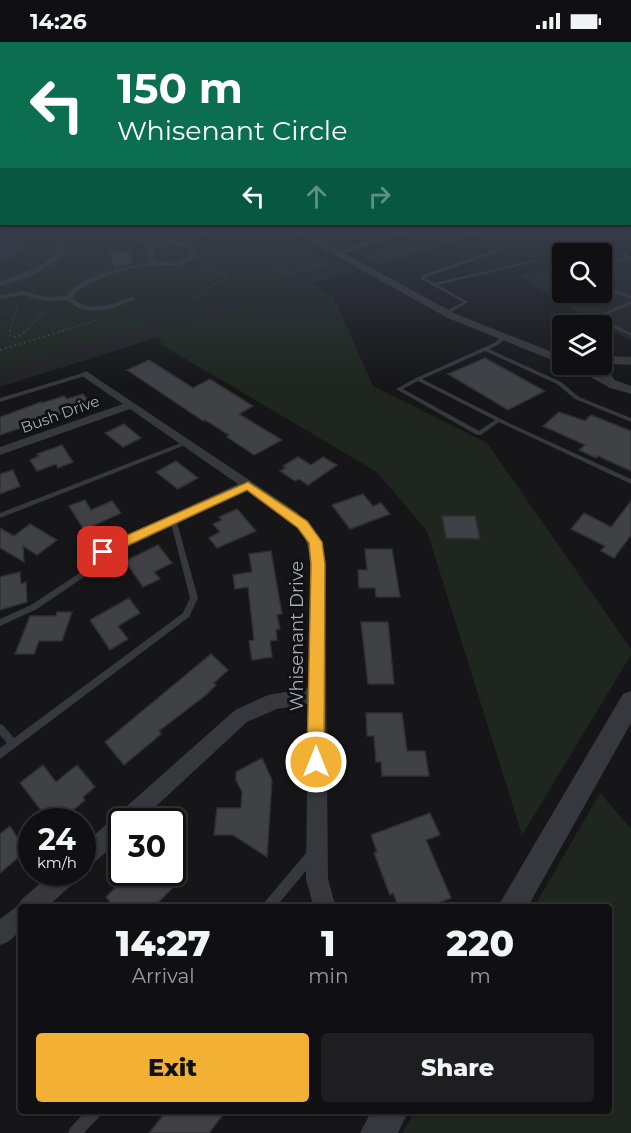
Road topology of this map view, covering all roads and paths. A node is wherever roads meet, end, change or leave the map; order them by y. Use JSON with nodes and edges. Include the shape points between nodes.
{"nodes":[{"id":1,"x":90,"y":283,"type":"edge"},
{"id":2,"x":218,"y":283,"type":"edge"},
{"id":3,"x":387,"y":283,"type":"edge"},
{"id":4,"x":430,"y":283,"type":"edge"},
{"id":5,"x":442,"y":283,"type":"edge"},
{"id":6,"x":433,"y":285,"type":"junction"},
{"id":7,"x":612,"y":291,"type":"edge"},
{"id":8,"x":0,"y":297,"type":"edge"},
{"id":9,"x":194,"y":297,"type":"dead end"},
{"id":10,"x":68,"y":298,"type":"junction"},
{"id":11,"x":132,"y":299,"type":"dead end"},
{"id":12,"x":631,"y":300,"type":"edge"},
{"id":13,"x":16,"y":301,"type":"dead end"},
{"id":14,"x":52,"y":303,"type":"dead end"},
{"id":15,"x":5,"y":304,"type":"dead end"},
{"id":16,"x":446,"y":312,"type":"junction"},
{"id":17,"x":0,"y":314,"type":"edge"},
{"id":18,"x":93,"y":315,"type":"dead end"},
{"id":19,"x":631,"y":335,"type":"edge"},
{"id":20,"x":505,"y":337,"type":"junction"},
{"id":21,"x":485,"y":349,"type":"junction"},
{"id":22,"x":0,"y":350,"type":"edge"},
{"id":23,"x":552,"y":354,"type":"edge"},
{"id":24,"x":612,"y":361,"type":"edge"},
{"id":25,"x":631,"y":361,"type":"edge"},
{"id":26,"x":86,"y":374,"type":"joint"},
{"id":27,"x":596,"y":375,"type":"edge"},
{"id":28,"x":602,"y":375,"type":"edge"},
{"id":29,"x":418,"y":379,"type":"junction"},
{"id":30,"x":606,"y":380,"type":"junction"},
{"id":31,"x":629,"y":390,"type":"edge"},
{"id":32,"x":0,"y":400,"type":"edge"},
{"id":33,"x":131,"y":405,"type":"junction"},
{"id":34,"x":498,"y":420,"type":"junction"},
{"id":35,"x":631,"y":420,"type":"edge"},
{"id":36,"x":186,"y":442,"type":"junction"},
{"id":37,"x":0,"y":451,"type":"edge"},
{"id":38,"x":631,"y":482,"type":"edge"},
{"id":39,"x":248,"y":485,"type":"junction"},
{"id":40,"x":0,"y":516,"type":"edge"},
{"id":41,"x":173,"y":519,"type":"junction"},
{"id":42,"x":87,"y":571,"type":"joint"},
{"id":43,"x":0,"y":623,"type":"edge"},
{"id":44,"x":316,"y":695,"type":"junction"},
{"id":45,"x":631,"y":701,"type":"edge"},
{"id":46,"x":0,"y":728,"type":"edge"},
{"id":47,"x":13,"y":744,"type":"junction"},
{"id":48,"x":0,"y":754,"type":"edge"},
{"id":49,"x":140,"y":808,"type":"edge"},
{"id":50,"x":108,"y":837,"type":"edge"},
{"id":51,"x":96,"y":847,"type":"edge"},
{"id":52,"x":316,"y":851,"type":"junction"},
{"id":53,"x":54,"y":886,"type":"edge"},
{"id":54,"x":33,"y":904,"type":"edge"},
{"id":55,"x":270,"y":904,"type":"edge"},
{"id":56,"x":324,"y":904,"type":"edge"},
{"id":57,"x":513,"y":904,"type":"edge"},
{"id":58,"x":18,"y":918,"type":"edge"},
{"id":59,"x":0,"y":934,"type":"edge"},
{"id":60,"x":92,"y":1114,"type":"edge"},
{"id":61,"x":390,"y":1114,"type":"edge"},
{"id":62,"x":75,"y":1133,"type":"edge"},
{"id":63,"x":378,"y":1133,"type":"edge"}],
"edges":[{"from":1,"to":10,"type":"street","via":[[72,291]]},
{"from":2,"to":9,"type":"path"},
{"from":3,"to":16,"type":"street"},
{"from":4,"to":6,"type":"lane"},
{"from":5,"to":6,"type":"lane"},
{"from":6,"to":16,"type":"lane","via":[[466,302]]},
{"from":7,"to":12,"type":"lane"},
{"from":8,"to":10,"type":"street","via":[[22,293],[47,299]]},
{"from":10,"to":11,"type":"street","via":[[84,308],[98,309]]},
{"from":12,"to":19,"type":"lane","via":[[595,318]]},
{"from":13,"to":14,"type":"path","via":[[19,306],[9,334],[13,337],[22,335]]},
{"from":15,"to":17,"type":"path"},
{"from":16,"to":20,"type":"street"},
{"from":18,"to":22,"type":"path","via":[[98,320]]},
{"from":20,"to":21,"type":"lane"},
{"from":20,"to":23,"type":"street"},
{"from":21,"to":29,"type":"lane"},
{"from":21,"to":35,"type":"lane","via":[[559,383],[577,398]]},
{"from":24,"to":25,"type":"street"},
{"from":26,"to":32,"type":"lane"},
{"from":26,"to":33,"type":"street","name":"Whisenant Drive"},
{"from":27,"to":30,"type":"street"},
{"from":28,"to":30,"type":"street"},
{"from":29,"to":34,"type":"lane"},
{"from":29,"to":34,"type":"lane","via":[[399,389],[478,434]]},
{"from":30,"to":31,"type":"street"},
{"from":33,"to":36,"type":"street","name":"Whisenant Drive"},
{"from":33,"to":37,"type":"street","name":"Bush Drive"},
{"from":34,"to":38,"type":"lane"},
{"from":36,"to":39,"type":"street","name":"Whisenant Drive"},
{"from":36,"to":40,"type":"lane"},
{"from":39,"to":41,"type":"street"},
{"from":39,"to":44,"type":"street","name":"Whisenant Drive","via":[[302,524],[315,542]]},
{"from":41,"to":42,"type":"street","via":[[103,552]]},
{"from":41,"to":47,"type":"lane","via":[[194,598],[186,615]]},
{"from":42,"to":43,"type":"lane","via":[[34,607]]},
{"from":44,"to":49,"type":"street","via":[[263,704],[241,716]]},
{"from":44,"to":52,"type":"street","name":"Whisenant Drive"},
{"from":45,"to":57,"type":"street"},
{"from":46,"to":47,"type":"lane"},
{"from":47,"to":48,"type":"lane"},
{"from":50,"to":51,"type":"street"},
{"from":52,"to":55,"type":"lane"},
{"from":52,"to":56,"type":"street","name":"Whisenant Drive","via":[[317,879]]},
{"from":53,"to":54,"type":"street"},
{"from":58,"to":59,"type":"street"},
{"from":60,"to":62,"type":"lane"},
{"from":61,"to":63,"type":"street"}]}
